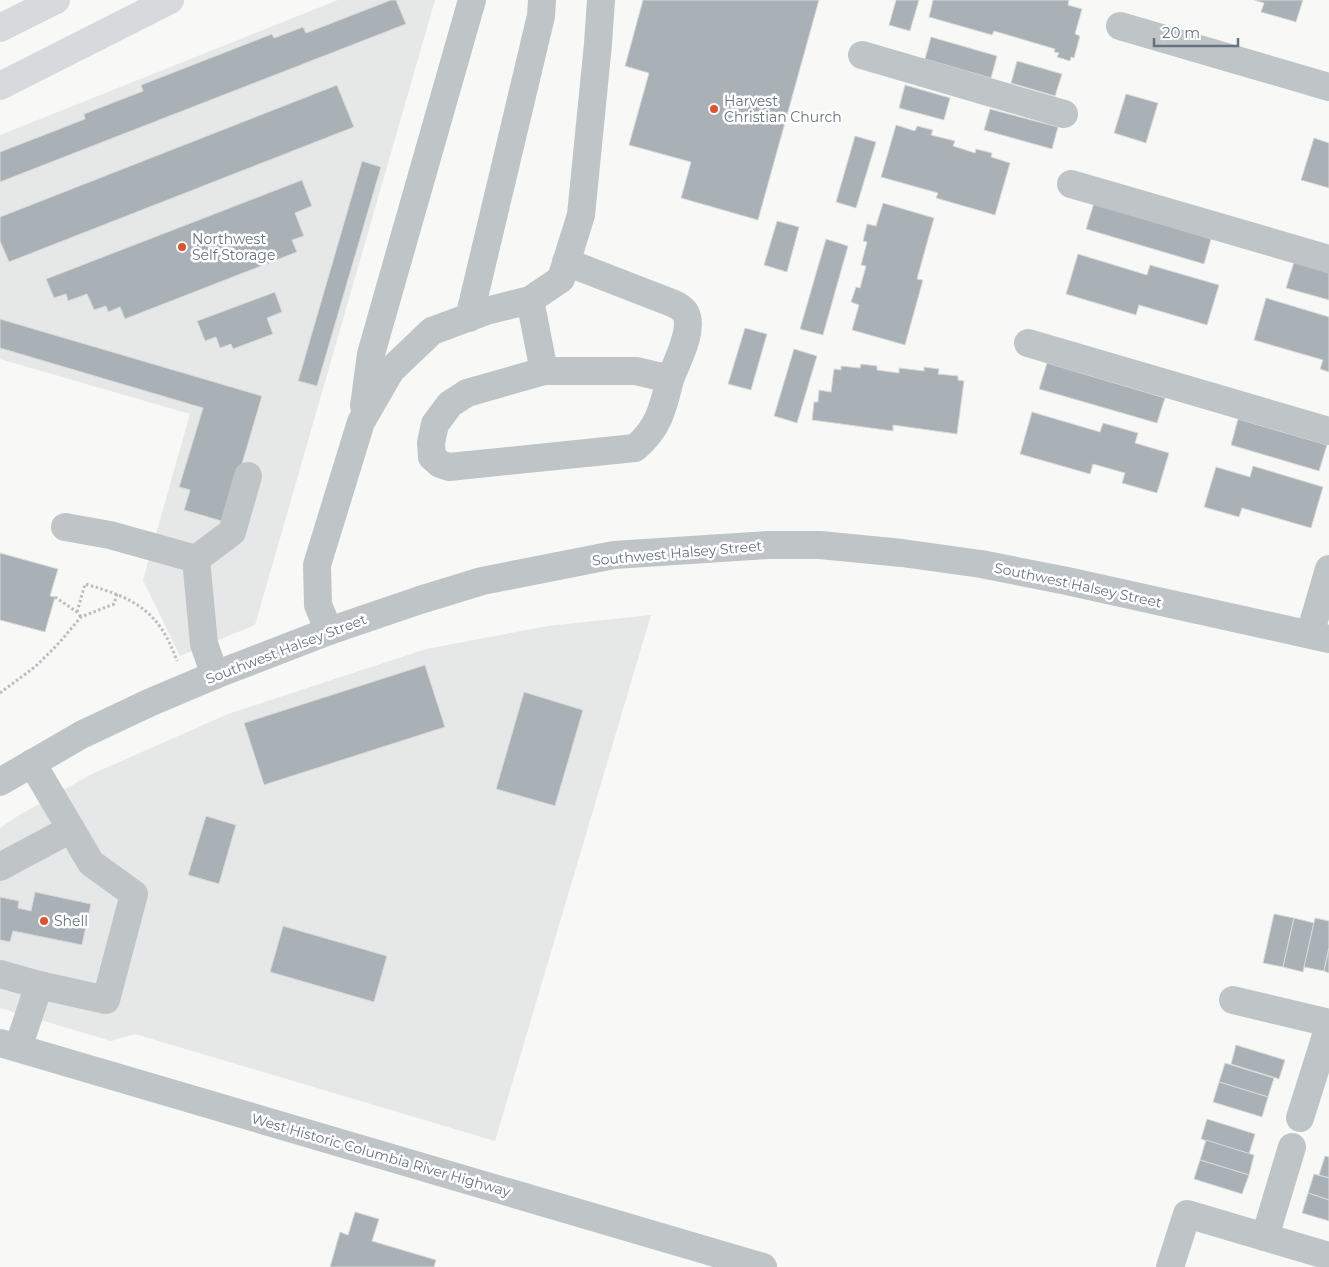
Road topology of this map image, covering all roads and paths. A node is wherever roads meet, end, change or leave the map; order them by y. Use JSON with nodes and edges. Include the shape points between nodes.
{"nodes":[{"id":1,"x":56,"y":0,"type":"edge"},
{"id":2,"x":170,"y":0,"type":"edge"},
{"id":3,"x":472,"y":0,"type":"edge"},
{"id":4,"x":542,"y":0,"type":"edge"},
{"id":5,"x":601,"y":0,"type":"edge"},
{"id":6,"x":1120,"y":26,"type":"dead end"},
{"id":7,"x":0,"y":28,"type":"edge"},
{"id":8,"x":862,"y":55,"type":"dead end"},
{"id":9,"x":0,"y":86,"type":"edge"},
{"id":10,"x":1329,"y":87,"type":"edge"},
{"id":11,"x":1064,"y":114,"type":"dead end"},
{"id":12,"x":1071,"y":184,"type":"dead end"},
{"id":13,"x":1329,"y":259,"type":"edge"},
{"id":14,"x":566,"y":262,"type":"junction"},
{"id":15,"x":530,"y":300,"type":"junction"},
{"id":16,"x":469,"y":318,"type":"junction"},
{"id":17,"x":1028,"y":343,"type":"dead end"},
{"id":18,"x":544,"y":371,"type":"junction"},
{"id":19,"x":670,"y":379,"type":"junction"},
{"id":20,"x":361,"y":422,"type":"junction"},
{"id":21,"x":1329,"y":430,"type":"edge"},
{"id":22,"x":248,"y":476,"type":"dead end"},
{"id":23,"x":65,"y":527,"type":"dead end"},
{"id":24,"x":196,"y":559,"type":"junction"},
{"id":25,"x":1329,"y":570,"type":"edge"},
{"id":26,"x":117,"y":593,"type":"junction"},
{"id":27,"x":55,"y":597,"type":"dead end"},
{"id":28,"x":77,"y":612,"type":"junction"},
{"id":29,"x":81,"y":617,"type":"junction"},
{"id":30,"x":329,"y":631,"type":"junction"},
{"id":31,"x":1319,"y":637,"type":"edge"},
{"id":32,"x":214,"y":675,"type":"junction"},
{"id":33,"x":187,"y":687,"type":"junction"},
{"id":34,"x":0,"y":693,"type":"edge"},
{"id":35,"x":32,"y":763,"type":"junction"},
{"id":36,"x":0,"y":782,"type":"edge"},
{"id":37,"x":71,"y":829,"type":"junction"},
{"id":38,"x":0,"y":868,"type":"edge"},
{"id":39,"x":0,"y":974,"type":"edge"},
{"id":40,"x":40,"y":985,"type":"junction"},
{"id":41,"x":1233,"y":1000,"type":"dead end"},
{"id":42,"x":1329,"y":1025,"type":"edge"},
{"id":43,"x":9,"y":1046,"type":"edge"},
{"id":44,"x":1300,"y":1118,"type":"dead end"},
{"id":45,"x":1292,"y":1147,"type":"dead end"},
{"id":46,"x":1264,"y":1237,"type":"junction"},
{"id":47,"x":1329,"y":1256,"type":"edge"},
{"id":48,"x":763,"y":1267,"type":"edge"},
{"id":49,"x":1170,"y":1267,"type":"edge"}],
"edges":[{"from":1,"to":7,"type":"main road"},
{"from":2,"to":9,"type":"main road"},
{"from":3,"to":20,"type":"street","via":[[371,354]]},
{"from":4,"to":16,"type":"street","via":[[542,16]]},
{"from":5,"to":14,"type":"street","via":[[581,215]]},
{"from":6,"to":10,"type":"street"},
{"from":8,"to":11,"type":"street"},
{"from":12,"to":13,"type":"street"},
{"from":14,"to":15,"type":"street","via":[[561,279]]},
{"from":14,"to":19,"type":"street","via":[[684,310],[688,333]]},
{"from":15,"to":16,"type":"street"},
{"from":15,"to":18,"type":"street"},
{"from":16,"to":20,"type":"street","via":[[432,331],[391,370]]},
{"from":17,"to":21,"type":"street"},
{"from":18,"to":19,"type":"street","via":[[636,371]]},
{"from":18,"to":19,"type":"street","via":[[467,393],[450,404],[435,424],[432,457],[449,467],[635,448],[658,423]]},
{"from":20,"to":30,"type":"street","via":[[317,565],[318,605]]},
{"from":22,"to":24,"type":"street","via":[[232,532]]},
{"from":23,"to":24,"type":"street","via":[[110,535]]},
{"from":24,"to":32,"type":"street","via":[[204,644]]},
{"from":25,"to":31,"type":"street"},
{"from":26,"to":28,"type":"path","via":[[85,584]]},
{"from":26,"to":29,"type":"path","via":[[114,604]]},
{"from":26,"to":33,"type":"path","via":[[140,606],[158,625],[172,648]]},
{"from":27,"to":28,"type":"path"},
{"from":28,"to":29,"type":"path"},
{"from":29,"to":34,"type":"path","via":[[42,660]]},
{"from":30,"to":31,"type":"street","name":"Southwest Halsey Street","via":[[482,581],[614,555],[768,545],[820,545],[981,564]]},
{"from":30,"to":32,"type":"street","name":"Southwest Halsey Street"},
{"from":32,"to":33,"type":"street","name":"Southwest Halsey Street"},
{"from":33,"to":35,"type":"street","name":"Southwest Halsey Street","via":[[81,735]]},
{"from":35,"to":36,"type":"street","name":"Southwest Halsey Street"},
{"from":35,"to":37,"type":"street"},
{"from":37,"to":38,"type":"street"},
{"from":37,"to":40,"type":"street","via":[[91,862],[134,894],[106,1000]]},
{"from":39,"to":40,"type":"street"},
{"from":40,"to":43,"type":"street"},
{"from":41,"to":42,"type":"street"},
{"from":42,"to":44,"type":"street"},
{"from":43,"to":48,"type":"street","name":"West Historic Columbia River Highway"},
{"from":45,"to":46,"type":"street"},
{"from":46,"to":47,"type":"street"},
{"from":46,"to":49,"type":"street","via":[[1187,1214]]}]}
